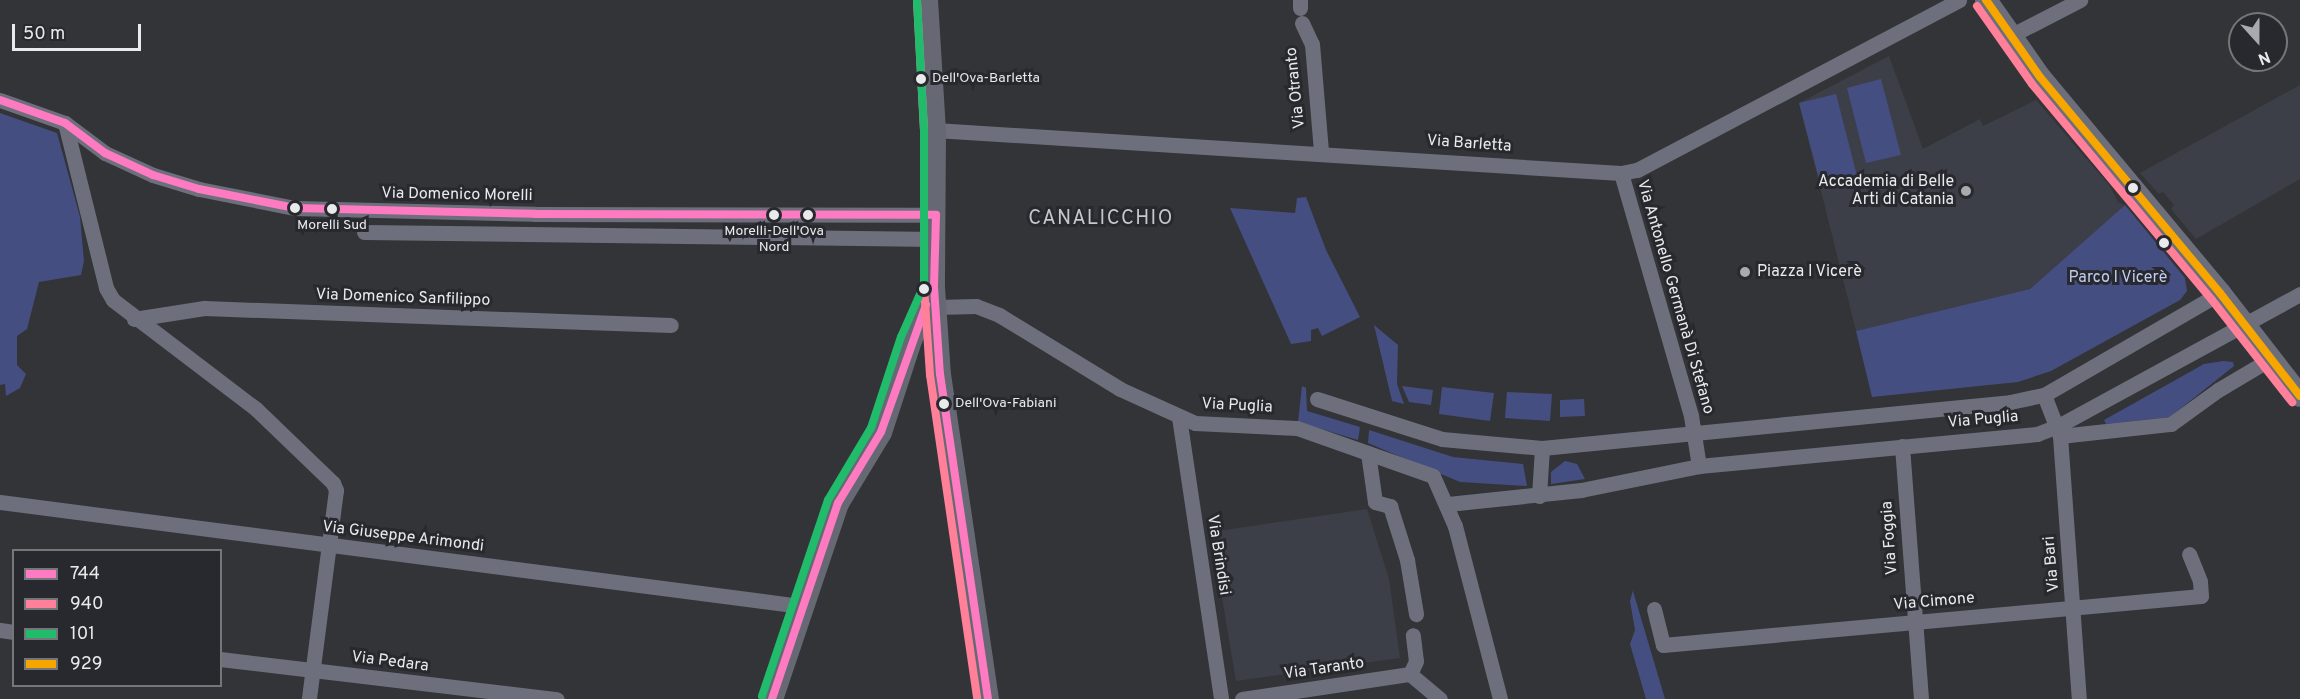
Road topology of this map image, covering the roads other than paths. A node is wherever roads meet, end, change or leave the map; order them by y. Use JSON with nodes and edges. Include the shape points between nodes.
{"nodes":[{"id":1,"x":927,"y":0,"type":"edge"},
{"id":2,"x":1959,"y":0,"type":"edge"},
{"id":3,"x":1986,"y":0,"type":"edge"},
{"id":4,"x":2080,"y":0,"type":"edge"},
{"id":5,"x":1301,"y":10,"type":"edge"},
{"id":6,"x":2010,"y":36,"type":"junction"},
{"id":7,"x":0,"y":99,"type":"edge"},
{"id":8,"x":65,"y":123,"type":"junction"},
{"id":9,"x":935,"y":130,"type":"junction"},
{"id":10,"x":1321,"y":152,"type":"junction"},
{"id":11,"x":1622,"y":173,"type":"junction"},
{"id":12,"x":936,"y":215,"type":"junction"},
{"id":13,"x":364,"y":232,"type":"dead end"},
{"id":14,"x":936,"y":239,"type":"junction"},
{"id":15,"x":2220,"y":293,"type":"junction"},
{"id":16,"x":2300,"y":294,"type":"edge"},
{"id":17,"x":935,"y":297,"type":"junction"},
{"id":18,"x":134,"y":319,"type":"junction"},
{"id":19,"x":2245,"y":323,"type":"junction"},
{"id":20,"x":671,"y":325,"type":"dead end"},
{"id":21,"x":937,"y":334,"type":"junction"},
{"id":22,"x":913,"y":335,"type":"junction"},
{"id":23,"x":2272,"y":358,"type":"junction"},
{"id":24,"x":2044,"y":395,"type":"junction"},
{"id":25,"x":2300,"y":396,"type":"edge"},
{"id":26,"x":1317,"y":399,"type":"dead end"},
{"id":27,"x":1179,"y":417,"type":"junction"},
{"id":28,"x":1693,"y":431,"type":"junction"},
{"id":29,"x":2059,"y":431,"type":"junction"},
{"id":30,"x":1902,"y":446,"type":"junction"},
{"id":31,"x":1542,"y":448,"type":"junction"},
{"id":32,"x":1368,"y":453,"type":"junction"},
{"id":33,"x":1699,"y":466,"type":"junction"},
{"id":34,"x":1539,"y":496,"type":"junction"},
{"id":35,"x":0,"y":502,"type":"edge"},
{"id":36,"x":1448,"y":504,"type":"junction"},
{"id":37,"x":328,"y":545,"type":"junction"},
{"id":38,"x":2189,"y":554,"type":"dead end"},
{"id":39,"x":801,"y":606,"type":"junction"},
{"id":40,"x":2073,"y":607,"type":"junction"},
{"id":41,"x":1654,"y":609,"type":"dead end"},
{"id":42,"x":1416,"y":614,"type":"dead end"},
{"id":43,"x":1914,"y":622,"type":"junction"},
{"id":44,"x":1413,"y":635,"type":"dead end"},
{"id":45,"x":222,"y":659,"type":"edge"},
{"id":46,"x":313,"y":671,"type":"junction"},
{"id":47,"x":1410,"y":674,"type":"junction"},
{"id":48,"x":1319,"y":694,"type":"edge"},
{"id":49,"x":309,"y":699,"type":"edge"},
{"id":50,"x":556,"y":699,"type":"edge"},
{"id":51,"x":772,"y":699,"type":"edge"},
{"id":52,"x":988,"y":699,"type":"edge"},
{"id":53,"x":1221,"y":699,"type":"edge"},
{"id":54,"x":1242,"y":699,"type":"edge"},
{"id":55,"x":1440,"y":699,"type":"edge"},
{"id":56,"x":1500,"y":699,"type":"edge"},
{"id":57,"x":1921,"y":699,"type":"edge"},
{"id":58,"x":2079,"y":699,"type":"edge"}],
"edges":[{"from":1,"to":9,"type":"main road"},
{"from":2,"to":11,"type":"street","name":"Via Barletta","via":[[1637,170]]},
{"from":3,"to":6,"type":"main road"},
{"from":4,"to":6,"type":"street"},
{"from":5,"to":10,"type":"street","name":"Via Otranto","via":[[1312,44]]},
{"from":6,"to":15,"type":"main road"},
{"from":7,"to":8,"type":"street","name":"Via Domenico Morelli"},
{"from":8,"to":12,"type":"street","name":"Via Domenico Morelli","via":[[105,153],[153,175],[199,189],[295,208],[500,214]]},
{"from":8,"to":18,"type":"street","via":[[106,288]]},
{"from":9,"to":10,"type":"street","name":"Via Barletta"},
{"from":9,"to":12,"type":"main road"},
{"from":10,"to":11,"type":"street","name":"Via Barletta"},
{"from":11,"to":28,"type":"street","name":"Via Antonello Germanà Di Stefano"},
{"from":12,"to":14,"type":"main road"},
{"from":13,"to":14,"type":"street"},
{"from":14,"to":17,"type":"main road"},
{"from":15,"to":19,"type":"main road"},
{"from":15,"to":24,"type":"street","name":"Via Puglia"},
{"from":16,"to":19,"type":"street","name":"Via Puglia"},
{"from":17,"to":21,"type":"main road"},
{"from":17,"to":22,"type":"main road"},
{"from":17,"to":27,"type":"street","name":"Via Puglia","via":[[999,315],[1120,389]]},
{"from":18,"to":20,"type":"street","name":"Via Domenico Sanfilippo","via":[[204,308]]},
{"from":18,"to":37,"type":"street","via":[[256,410],[330,478],[336,490]]},
{"from":19,"to":23,"type":"main road"},
{"from":19,"to":29,"type":"street","name":"Via Puglia"},
{"from":21,"to":22,"type":"main road","via":[[931,329]]},
{"from":21,"to":52,"type":"main road","via":[[958,509]]},
{"from":22,"to":39,"type":"main road","via":[[881,432],[838,503]]},
{"from":23,"to":25,"type":"main road"},
{"from":23,"to":29,"type":"street","name":"Via Puglia","via":[[2171,424]]},
{"from":24,"to":28,"type":"street","name":"Via Puglia","via":[[2010,402]]},
{"from":24,"to":29,"type":"street","name":"Via Bari"},
{"from":26,"to":31,"type":"street","name":"Via Puglia","via":[[1442,439]]},
{"from":27,"to":32,"type":"street","name":"Via Puglia","via":[[1195,423],[1297,428]]},
{"from":27,"to":53,"type":"street","name":"Via Brindisi"},
{"from":28,"to":31,"type":"street","name":"Via Puglia"},
{"from":28,"to":33,"type":"street"},
{"from":29,"to":30,"type":"street","name":"Via Puglia"},
{"from":29,"to":40,"type":"street","name":"Via Bari"},
{"from":30,"to":33,"type":"street","name":"Via Puglia"},
{"from":30,"to":43,"type":"street","name":"Via Foggia"},
{"from":31,"to":34,"type":"street"},
{"from":32,"to":36,"type":"street","name":"Via Puglia","via":[[1433,476]]},
{"from":32,"to":42,"type":"street","via":[[1375,502],[1390,506],[1407,560]]},
{"from":33,"to":34,"type":"street","name":"Via Puglia"},
{"from":34,"to":36,"type":"street","name":"Via Puglia"},
{"from":35,"to":37,"type":"street","name":"Via Giuseppe Arimondi"},
{"from":36,"to":56,"type":"street"},
{"from":37,"to":39,"type":"street","name":"Via Giuseppe Arimondi"},
{"from":37,"to":46,"type":"street"},
{"from":38,"to":40,"type":"street","name":"Via Cimone","via":[[2200,581],[2201,596]]},
{"from":39,"to":51,"type":"main road"},
{"from":40,"to":43,"type":"street","name":"Via Cimone"},
{"from":40,"to":58,"type":"street","name":"Via Bari"},
{"from":41,"to":43,"type":"street","name":"Via Cimone","via":[[1663,645]]},
{"from":43,"to":57,"type":"street","name":"Via Foggia"},
{"from":44,"to":47,"type":"street","via":[[1416,661]]},
{"from":45,"to":46,"type":"street","name":"Via Pedara"},
{"from":46,"to":49,"type":"street"},
{"from":46,"to":50,"type":"street","name":"Via Pedara"},
{"from":47,"to":48,"type":"street","name":"Via Taranto"},
{"from":47,"to":55,"type":"street"},
{"from":48,"to":54,"type":"street","name":"Via Taranto"}]}
